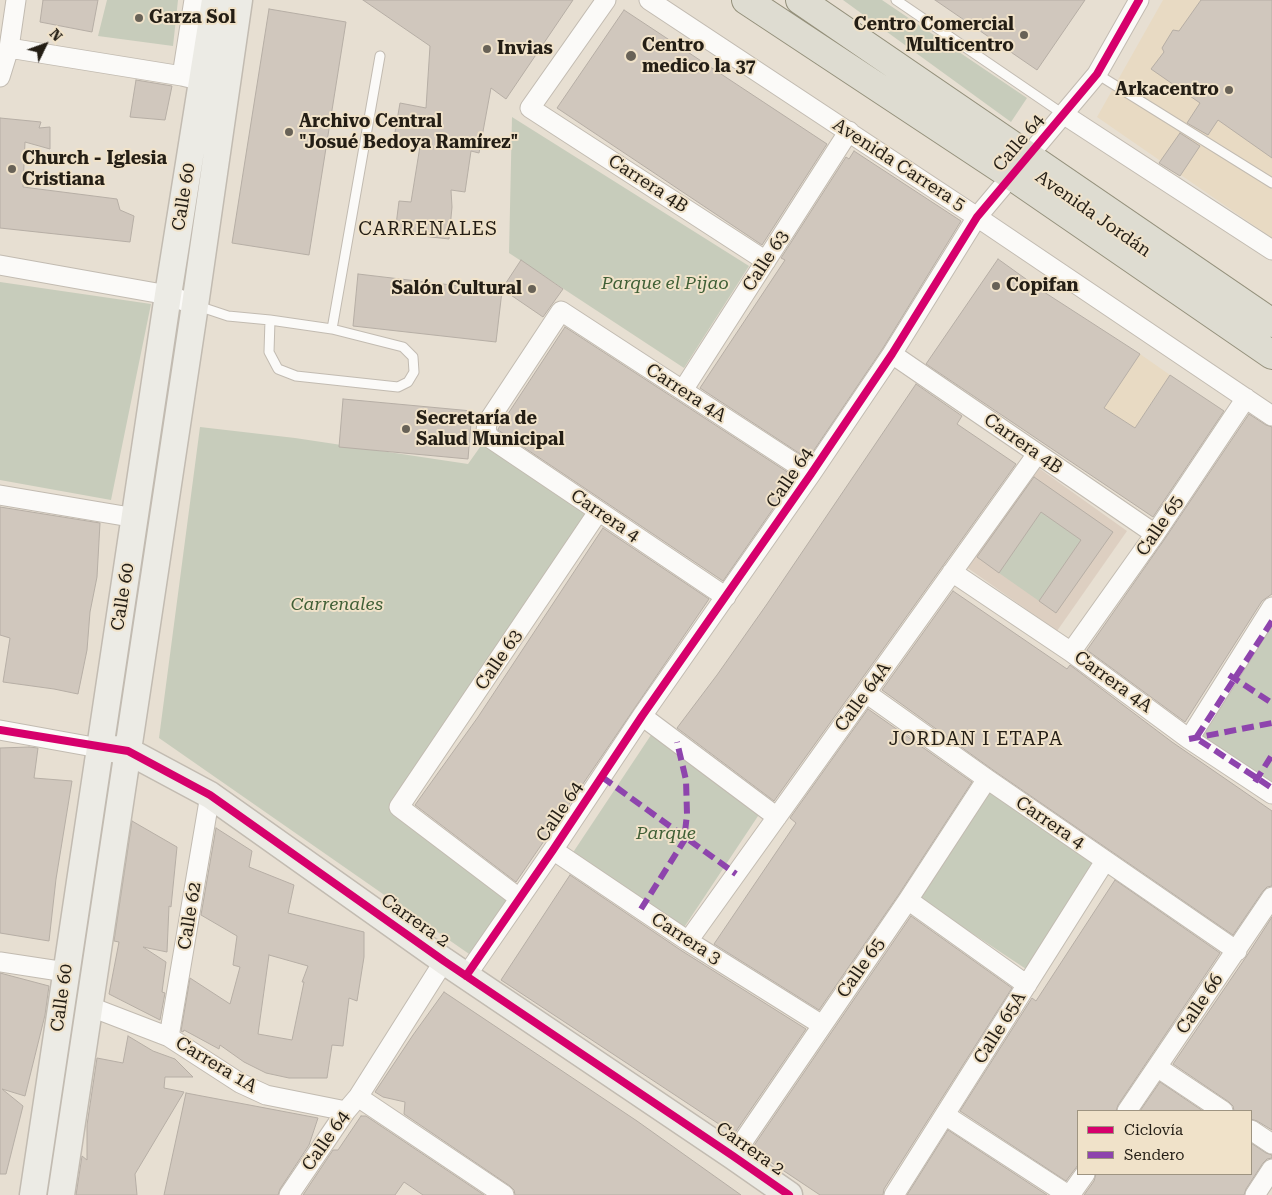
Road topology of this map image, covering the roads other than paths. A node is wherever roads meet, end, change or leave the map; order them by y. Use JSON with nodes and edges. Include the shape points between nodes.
{"nodes":[{"id":1,"x":16,"y":0,"type":"edge"},
{"id":2,"x":194,"y":0,"type":"edge"},
{"id":3,"x":216,"y":0,"type":"edge"},
{"id":4,"x":239,"y":0,"type":"edge"},
{"id":5,"x":606,"y":0,"type":"edge"},
{"id":6,"x":649,"y":0,"type":"edge"},
{"id":7,"x":746,"y":0,"type":"edge"},
{"id":8,"x":800,"y":0,"type":"edge"},
{"id":9,"x":896,"y":0,"type":"edge"},
{"id":10,"x":1139,"y":0,"type":"edge"},
{"id":11,"x":10,"y":48,"type":"junction"},
{"id":12,"x":380,"y":56,"type":"dead end"},
{"id":13,"x":1097,"y":74,"type":"junction"},
{"id":14,"x":0,"y":77,"type":"edge"},
{"id":15,"x":192,"y":79,"type":"junction"},
{"id":16,"x":1063,"y":114,"type":"junction"},
{"id":17,"x":848,"y":131,"type":"junction"},
{"id":18,"x":1020,"y":166,"type":"junction"},
{"id":19,"x":1272,"y":183,"type":"edge"},
{"id":20,"x":978,"y":217,"type":"junction"},
{"id":21,"x":1272,"y":250,"type":"edge"},
{"id":22,"x":766,"y":261,"type":"junction"},
{"id":23,"x":0,"y":265,"type":"edge"},
{"id":24,"x":168,"y":295,"type":"junction"},
{"id":25,"x":195,"y":305,"type":"junction"},
{"id":26,"x":270,"y":320,"type":"junction"},
{"id":27,"x":1272,"y":323,"type":"edge"},
{"id":28,"x":332,"y":329,"type":"junction"},
{"id":29,"x":892,"y":354,"type":"junction"},
{"id":30,"x":1272,"y":355,"type":"edge"},
{"id":31,"x":682,"y":390,"type":"junction"},
{"id":32,"x":1246,"y":398,"type":"junction"},
{"id":33,"x":1272,"y":416,"type":"edge"},
{"id":34,"x":486,"y":432,"type":"joint"},
{"id":35,"x":1037,"y":454,"type":"junction"},
{"id":36,"x":811,"y":474,"type":"junction"},
{"id":37,"x":0,"y":495,"type":"edge"},
{"id":38,"x":598,"y":512,"type":"junction"},
{"id":39,"x":136,"y":518,"type":"junction"},
{"id":40,"x":1154,"y":534,"type":"junction"},
{"id":41,"x":952,"y":572,"type":"junction"},
{"id":42,"x":726,"y":598,"type":"junction"},
{"id":43,"x":1271,"y":609,"type":"edge"},
{"id":44,"x":1072,"y":652,"type":"junction"},
{"id":45,"x":866,"y":693,"type":"junction"},
{"id":46,"x":642,"y":716,"type":"junction"},
{"id":47,"x":0,"y":730,"type":"edge"},
{"id":48,"x":1189,"y":739,"type":"junction"},
{"id":49,"x":99,"y":748,"type":"junction"},
{"id":50,"x":128,"y":751,"type":"junction"},
{"id":51,"x":987,"y":779,"type":"junction"},
{"id":52,"x":1272,"y":794,"type":"edge"},
{"id":53,"x":210,"y":795,"type":"junction"},
{"id":54,"x":777,"y":817,"type":"junction"},
{"id":55,"x":553,"y":850,"type":"junction"},
{"id":56,"x":1105,"y":861,"type":"junction"},
{"id":57,"x":1272,"y":897,"type":"edge"},
{"id":58,"x":519,"y":898,"type":"junction"},
{"id":59,"x":908,"y":900,"type":"junction"},
{"id":60,"x":688,"y":941,"type":"junction"},
{"id":61,"x":1237,"y":951,"type":"junction"},
{"id":62,"x":444,"y":961,"type":"junction"},
{"id":63,"x":0,"y":962,"type":"edge"},
{"id":64,"x":66,"y":972,"type":"junction"},
{"id":65,"x":466,"y":976,"type":"junction"},
{"id":66,"x":1027,"y":985,"type":"junction"},
{"id":67,"x":91,"y":1007,"type":"junction"},
{"id":68,"x":822,"y":1025,"type":"junction"},
{"id":69,"x":169,"y":1037,"type":"junction"},
{"id":70,"x":1157,"y":1067,"type":"junction"},
{"id":71,"x":352,"y":1104,"type":"junction"},
{"id":72,"x":1128,"y":1110,"type":"edge"},
{"id":73,"x":1222,"y":1110,"type":"edge"},
{"id":74,"x":945,"y":1115,"type":"junction"},
{"id":75,"x":1252,"y":1131,"type":"edge"},
{"id":76,"x":1272,"y":1144,"type":"edge"},
{"id":77,"x":733,"y":1156,"type":"junction"},
{"id":78,"x":1272,"y":1169,"type":"edge"},
{"id":79,"x":1084,"y":1175,"type":"edge"},
{"id":80,"x":33,"y":1195,"type":"edge"},
{"id":81,"x":61,"y":1195,"type":"edge"},
{"id":82,"x":289,"y":1195,"type":"edge"},
{"id":83,"x":504,"y":1195,"type":"edge"},
{"id":84,"x":789,"y":1195,"type":"edge"},
{"id":85,"x":894,"y":1195,"type":"edge"},
{"id":86,"x":1069,"y":1195,"type":"edge"},
{"id":87,"x":1255,"y":1195,"type":"edge"}],
"edges":[{"from":1,"to":11,"type":"street"},
{"from":2,"to":15,"type":"street","name":"Calle 60"},
{"from":3,"to":15,"type":"main road","name":"Calle 60"},
{"from":4,"to":25,"type":"main road","name":"Calle 60"},
{"from":5,"to":22,"type":"street","name":"Carrera 4B","via":[[530,108]]},
{"from":6,"to":17,"type":"street","name":"Avenida Carrera 5"},
{"from":7,"to":18,"type":"main road","name":"Avenida Jordán"},
{"from":8,"to":18,"type":"main road","name":"Avenida Jordán"},
{"from":9,"to":16,"type":"lane"},
{"from":10,"to":13,"type":"street","name":"Calle 64"},
{"from":11,"to":14,"type":"street"},
{"from":11,"to":15,"type":"street"},
{"from":12,"to":28,"type":"lane"},
{"from":13,"to":16,"type":"street","name":"Calle 64"},
{"from":13,"to":19,"type":"lane"},
{"from":15,"to":24,"type":"main road","name":"Calle 60"},
{"from":16,"to":18,"type":"street","name":"Calle 64"},
{"from":16,"to":21,"type":"street"},
{"from":17,"to":20,"type":"street","name":"Avenida Carrera 5"},
{"from":17,"to":22,"type":"street","name":"Calle 63"},
{"from":18,"to":20,"type":"street","name":"Calle 64"},
{"from":18,"to":27,"type":"main road","name":"Avenida Jordán"},
{"from":18,"to":30,"type":"main road","name":"Avenida Jordán"},
{"from":20,"to":29,"type":"street","name":"Calle 64"},
{"from":20,"to":32,"type":"street","name":"Avenida Carrera 5"},
{"from":22,"to":31,"type":"street","name":"Calle 63"},
{"from":23,"to":24,"type":"street"},
{"from":24,"to":25,"type":"street"},
{"from":24,"to":39,"type":"main road","name":"Calle 60"},
{"from":25,"to":26,"type":"lane","via":[[228,316]]},
{"from":25,"to":50,"type":"main road","name":"Calle 60"},
{"from":26,"to":28,"type":"lane"},
{"from":26,"to":28,"type":"lane","via":[[269,352],[278,369],[296,376],[388,386],[398,387],[408,382],[414,372],[413,357],[403,347]]},
{"from":29,"to":35,"type":"street","name":"Carrera 4B"},
{"from":29,"to":36,"type":"street","name":"Calle 64"},
{"from":31,"to":34,"type":"street","name":"Carrera 4A","via":[[561,311],[487,423]]},
{"from":31,"to":36,"type":"street","name":"Carrera 4A"},
{"from":32,"to":33,"type":"street","name":"Avenida Carrera 5"},
{"from":32,"to":40,"type":"street","name":"Calle 65"},
{"from":34,"to":38,"type":"street","name":"Carrera 4","via":[[490,438]]},
{"from":35,"to":40,"type":"street","name":"Carrera 4B"},
{"from":35,"to":41,"type":"street","name":"Calle 64A"},
{"from":36,"to":42,"type":"street","name":"Calle 64"},
{"from":37,"to":39,"type":"street"},
{"from":38,"to":42,"type":"street","name":"Carrera 4"},
{"from":38,"to":58,"type":"street","name":"Calle 63","via":[[399,807]]},
{"from":39,"to":49,"type":"main road","name":"Calle 60"},
{"from":40,"to":44,"type":"street","name":"Calle 65"},
{"from":41,"to":44,"type":"street","name":"Carrera 4A"},
{"from":41,"to":45,"type":"street","name":"Calle 64A"},
{"from":42,"to":46,"type":"street","name":"Calle 64"},
{"from":43,"to":48,"type":"street"},
{"from":44,"to":48,"type":"street","name":"Carrera 4A"},
{"from":45,"to":51,"type":"street","name":"Carrera 4"},
{"from":45,"to":54,"type":"street","name":"Calle 64A"},
{"from":46,"to":54,"type":"street"},
{"from":46,"to":55,"type":"street","name":"Calle 64"},
{"from":47,"to":49,"type":"street","name":"Carrera 2"},
{"from":48,"to":52,"type":"street","name":"Carrera 4A"},
{"from":49,"to":50,"type":"main road","name":"Carrera 2"},
{"from":49,"to":64,"type":"main road","name":"Calle 60"},
{"from":50,"to":53,"type":"main road","name":"Carrera 2"},
{"from":50,"to":67,"type":"main road","name":"Calle 60"},
{"from":51,"to":56,"type":"street","name":"Carrera 4"},
{"from":51,"to":59,"type":"street","name":"Calle 65"},
{"from":53,"to":62,"type":"main road","name":"Carrera 2"},
{"from":53,"to":69,"type":"street","name":"Calle 62"},
{"from":54,"to":60,"type":"street","name":"Calle 64A"},
{"from":55,"to":58,"type":"street","name":"Calle 64"},
{"from":55,"to":60,"type":"street","name":"Carrera 3"},
{"from":56,"to":61,"type":"street","name":"Carrera 4"},
{"from":56,"to":66,"type":"street","name":"Calle 65A"},
{"from":57,"to":61,"type":"street","name":"Calle 66"},
{"from":58,"to":65,"type":"street","name":"Calle 64"},
{"from":59,"to":66,"type":"street"},
{"from":59,"to":68,"type":"street","name":"Calle 65"},
{"from":60,"to":68,"type":"street","name":"Carrera 3"},
{"from":61,"to":70,"type":"street","name":"Calle 66"},
{"from":62,"to":65,"type":"main road","name":"Carrera 2"},
{"from":62,"to":71,"type":"street","name":"Calle 64"},
{"from":63,"to":64,"type":"street"},
{"from":64,"to":80,"type":"main road","name":"Calle 60"},
{"from":65,"to":77,"type":"main road","name":"Carrera 2"},
{"from":66,"to":74,"type":"street","name":"Calle 65A"},
{"from":67,"to":69,"type":"street","name":"Carrera 1A"},
{"from":67,"to":81,"type":"main road","name":"Calle 60"},
{"from":68,"to":77,"type":"street","name":"Calle 65"},
{"from":69,"to":71,"type":"street","name":"Carrera 1A","via":[[240,1083],[266,1095]]},
{"from":70,"to":72,"type":"street","name":"Calle 66"},
{"from":70,"to":73,"type":"street"},
{"from":71,"to":82,"type":"street","name":"Calle 64"},
{"from":71,"to":83,"type":"street","name":"Carrera 1A"},
{"from":74,"to":85,"type":"street","name":"Calle 65A"},
{"from":74,"to":86,"type":"street"},
{"from":75,"to":76,"type":"street"},
{"from":77,"to":84,"type":"main road","name":"Carrera 2"},
{"from":78,"to":87,"type":"street"},
{"from":79,"to":86,"type":"street"}]}
